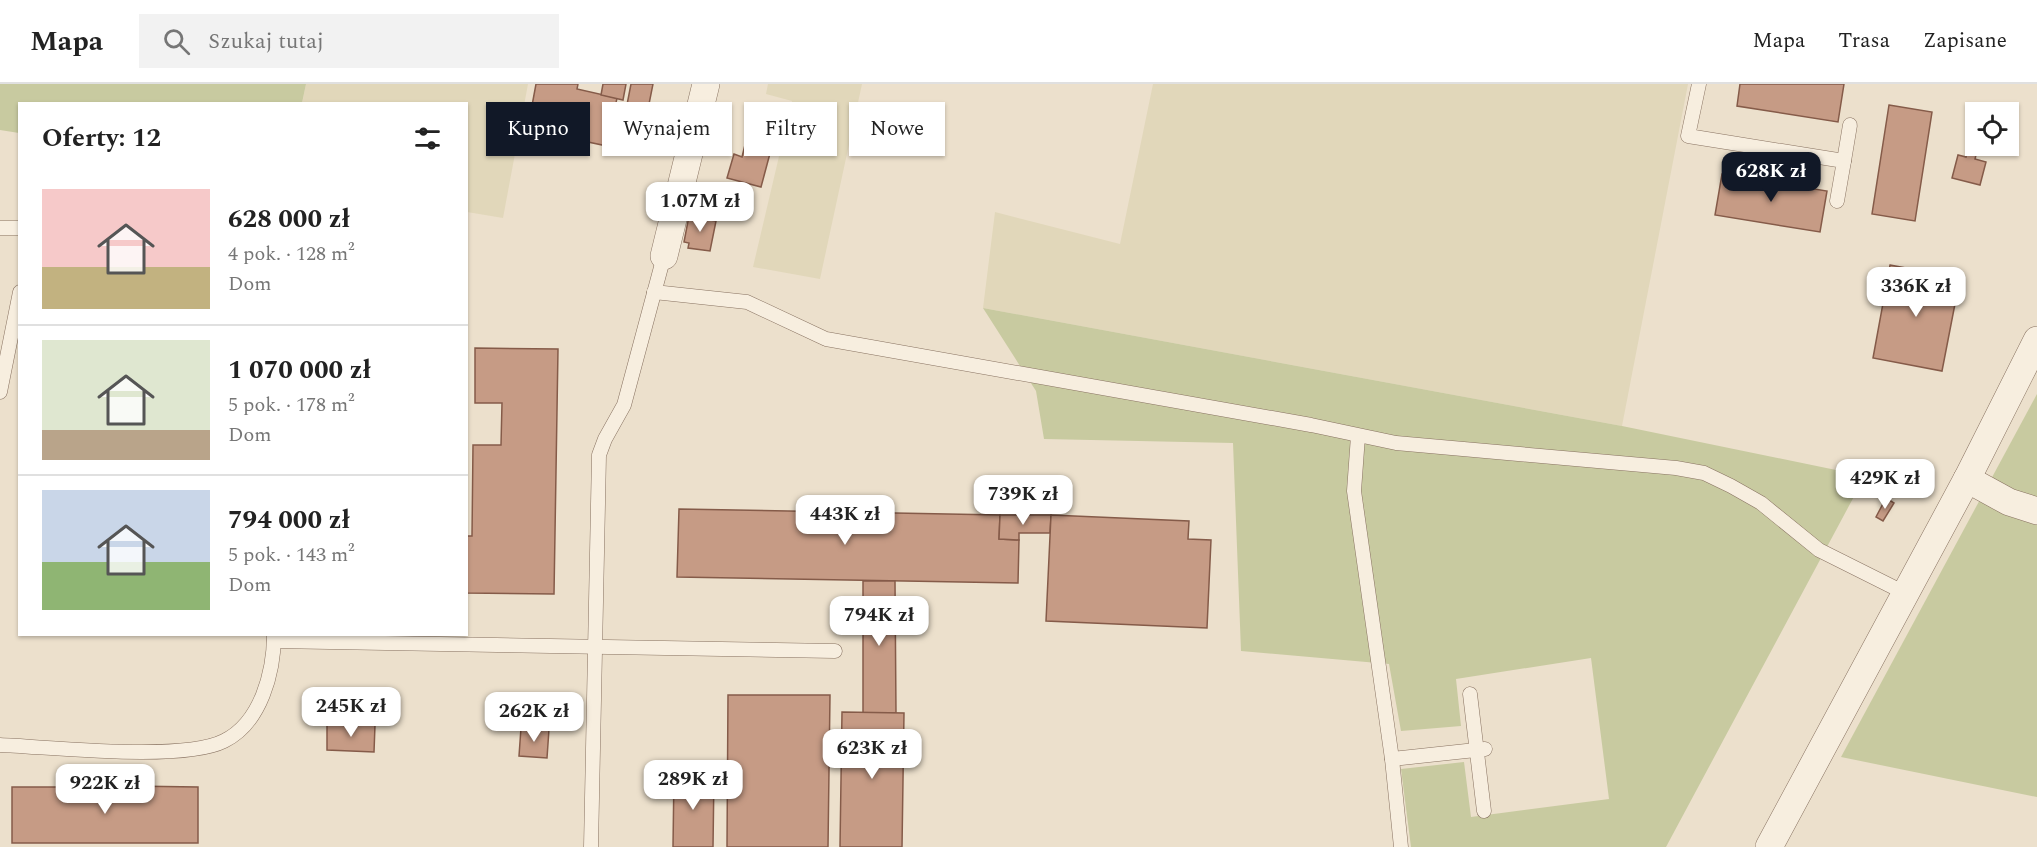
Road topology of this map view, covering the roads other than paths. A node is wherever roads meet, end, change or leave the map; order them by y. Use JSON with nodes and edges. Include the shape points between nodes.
{"nodes":[{"id":1,"x":706,"y":84,"type":"edge"},
{"id":2,"x":1699,"y":84,"type":"edge"},
{"id":3,"x":1850,"y":125,"type":"dead end"},
{"id":4,"x":1844,"y":161,"type":"junction"},
{"id":5,"x":1837,"y":201,"type":"dead end"},
{"id":6,"x":0,"y":228,"type":"edge"},
{"id":7,"x":18,"y":228,"type":"edge"},
{"id":8,"x":664,"y":256,"type":"joint"},
{"id":9,"x":654,"y":292,"type":"junction"},
{"id":10,"x":18,"y":302,"type":"edge"},
{"id":11,"x":2037,"y":340,"type":"edge"},
{"id":12,"x":0,"y":392,"type":"edge"},
{"id":13,"x":1358,"y":436,"type":"junction"},
{"id":14,"x":1967,"y":479,"type":"junction"},
{"id":15,"x":2037,"y":511,"type":"edge"},
{"id":16,"x":1905,"y":593,"type":"junction"},
{"id":17,"x":274,"y":638,"type":"edge"},
{"id":18,"x":596,"y":646,"type":"junction"},
{"id":19,"x":835,"y":651,"type":"dead end"},
{"id":20,"x":1470,"y":694,"type":"dead end"},
{"id":21,"x":0,"y":745,"type":"edge"},
{"id":22,"x":1481,"y":749,"type":"junction"},
{"id":23,"x":1392,"y":759,"type":"junction"},
{"id":24,"x":1484,"y":811,"type":"dead end"},
{"id":25,"x":591,"y":847,"type":"edge"},
{"id":26,"x":1401,"y":847,"type":"edge"},
{"id":27,"x":1769,"y":847,"type":"edge"}],
"edges":[{"from":1,"to":8,"type":"street"},
{"from":2,"to":4,"type":"lane","via":[[1688,136]]},
{"from":3,"to":4,"type":"lane"},
{"from":4,"to":5,"type":"lane"},
{"from":6,"to":7,"type":"lane"},
{"from":8,"to":9,"type":"lane"},
{"from":9,"to":13,"type":"lane","via":[[747,302],[826,339]]},
{"from":9,"to":18,"type":"lane","via":[[624,405],[599,454]]},
{"from":10,"to":12,"type":"lane"},
{"from":11,"to":14,"type":"street"},
{"from":13,"to":16,"type":"lane","via":[[1704,473],[1761,503],[1819,550]]},
{"from":13,"to":23,"type":"lane","via":[[1354,491]]},
{"from":14,"to":15,"type":"street","via":[[2009,502]]},
{"from":14,"to":16,"type":"street"},
{"from":16,"to":27,"type":"street"},
{"from":17,"to":18,"type":"lane"},
{"from":17,"to":21,"type":"lane","via":[[272,664],[258,703],[241,728],[224,741],[196,749],[158,751]]},
{"from":18,"to":19,"type":"lane"},
{"from":18,"to":25,"type":"lane"},
{"from":20,"to":22,"type":"lane"},
{"from":22,"to":23,"type":"lane"},
{"from":22,"to":24,"type":"lane"},
{"from":23,"to":26,"type":"lane"}]}
